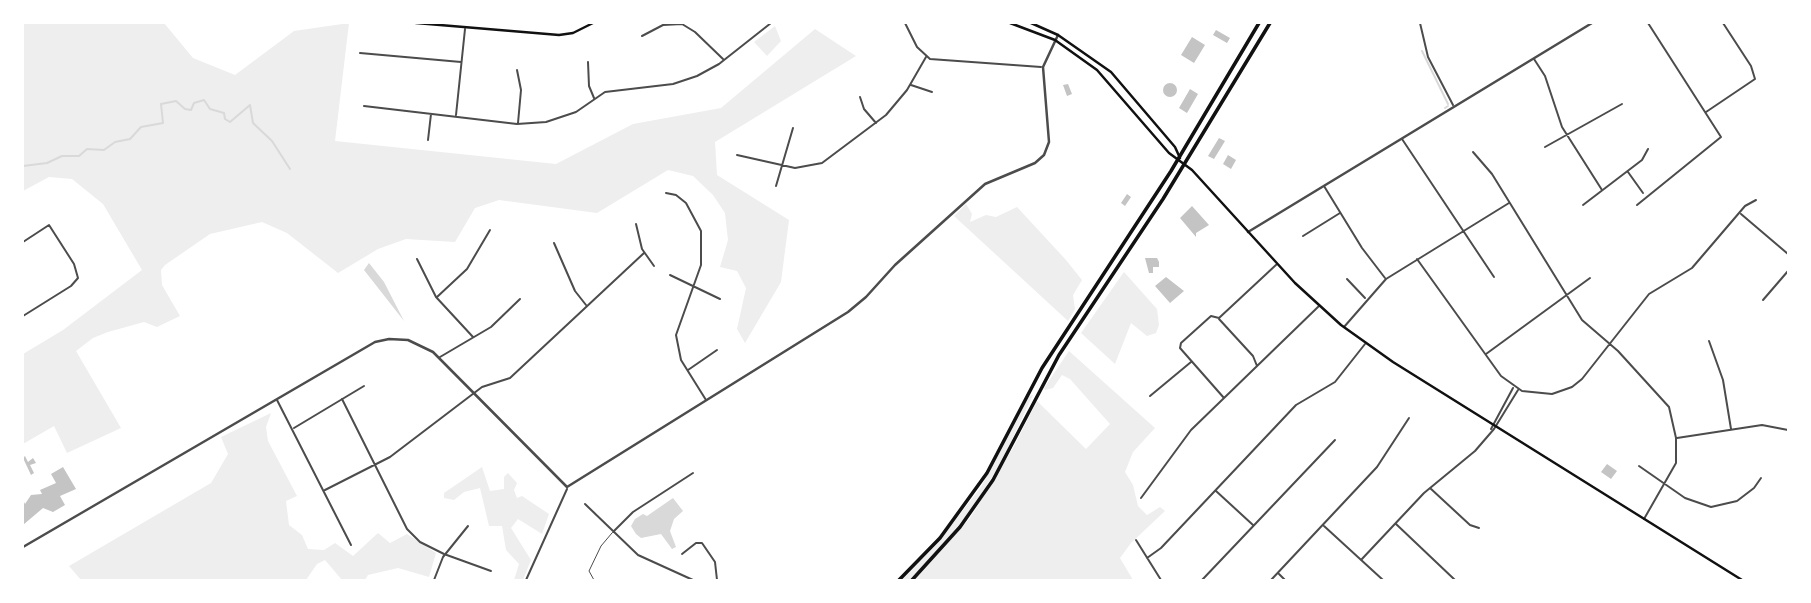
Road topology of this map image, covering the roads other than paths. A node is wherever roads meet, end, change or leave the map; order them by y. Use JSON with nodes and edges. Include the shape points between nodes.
{"nodes":[{"id":1,"x":416,"y":23,"type":"edge"},
{"id":2,"x":593,"y":23,"type":"edge"},
{"id":3,"x":762,"y":23,"type":"edge"},
{"id":4,"x":771,"y":23,"type":"edge"},
{"id":5,"x":905,"y":23,"type":"edge"},
{"id":6,"x":1010,"y":23,"type":"edge"},
{"id":7,"x":1031,"y":23,"type":"edge"},
{"id":8,"x":1259,"y":23,"type":"edge"},
{"id":9,"x":1270,"y":23,"type":"edge"},
{"id":10,"x":1420,"y":23,"type":"edge"},
{"id":11,"x":1592,"y":23,"type":"edge"},
{"id":12,"x":1648,"y":23,"type":"edge"},
{"id":13,"x":1723,"y":23,"type":"edge"},
{"id":14,"x":765,"y":27,"type":"junction"},
{"id":15,"x":465,"y":29,"type":"junction"},
{"id":16,"x":1058,"y":35,"type":"junction"},
{"id":17,"x":642,"y":36,"type":"dead end"},
{"id":18,"x":1055,"y":40,"type":"junction"},
{"id":19,"x":360,"y":53,"type":"dead end"},
{"id":20,"x":926,"y":57,"type":"junction"},
{"id":21,"x":1534,"y":58,"type":"junction"},
{"id":22,"x":723,"y":60,"type":"junction"},
{"id":23,"x":461,"y":62,"type":"junction"},
{"id":24,"x":588,"y":62,"type":"dead end"},
{"id":25,"x":1043,"y":67,"type":"junction"},
{"id":26,"x":517,"y":70,"type":"dead end"},
{"id":27,"x":910,"y":84,"type":"junction"},
{"id":28,"x":932,"y":92,"type":"dead end"},
{"id":29,"x":860,"y":97,"type":"dead end"},
{"id":30,"x":594,"y":99,"type":"junction"},
{"id":31,"x":1622,"y":104,"type":"dead end"},
{"id":32,"x":364,"y":106,"type":"dead end"},
{"id":33,"x":1453,"y":106,"type":"junction"},
{"id":34,"x":1705,"y":113,"type":"junction"},
{"id":35,"x":431,"y":114,"type":"junction"},
{"id":36,"x":456,"y":116,"type":"junction"},
{"id":37,"x":517,"y":124,"type":"junction"},
{"id":38,"x":877,"y":124,"type":"junction"},
{"id":39,"x":793,"y":128,"type":"dead end"},
{"id":40,"x":1566,"y":135,"type":"junction"},
{"id":41,"x":1401,"y":138,"type":"junction"},
{"id":42,"x":428,"y":140,"type":"dead end"},
{"id":43,"x":1545,"y":147,"type":"dead end"},
{"id":44,"x":1648,"y":149,"type":"dead end"},
{"id":45,"x":1473,"y":152,"type":"dead end"},
{"id":46,"x":737,"y":155,"type":"dead end"},
{"id":47,"x":1180,"y":158,"type":"junction"},
{"id":48,"x":1186,"y":163,"type":"junction"},
{"id":49,"x":781,"y":165,"type":"junction"},
{"id":50,"x":1627,"y":172,"type":"junction"},
{"id":51,"x":1324,"y":185,"type":"junction"},
{"id":52,"x":776,"y":186,"type":"dead end"},
{"id":53,"x":1602,"y":190,"type":"junction"},
{"id":54,"x":1643,"y":192,"type":"dead end"},
{"id":55,"x":666,"y":193,"type":"dead end"},
{"id":56,"x":1756,"y":200,"type":"dead end"},
{"id":57,"x":1510,"y":202,"type":"junction"},
{"id":58,"x":1583,"y":205,"type":"dead end"},
{"id":59,"x":1637,"y":205,"type":"dead end"},
{"id":60,"x":1341,"y":213,"type":"junction"},
{"id":61,"x":1740,"y":213,"type":"junction"},
{"id":62,"x":636,"y":224,"type":"dead end"},
{"id":63,"x":490,"y":230,"type":"dead end"},
{"id":64,"x":1462,"y":231,"type":"junction"},
{"id":65,"x":1248,"y":232,"type":"junction"},
{"id":66,"x":1303,"y":236,"type":"dead end"},
{"id":67,"x":23,"y":243,"type":"edge"},
{"id":68,"x":554,"y":243,"type":"dead end"},
{"id":69,"x":644,"y":253,"type":"junction"},
{"id":70,"x":1788,"y":254,"type":"edge"},
{"id":71,"x":417,"y":259,"type":"dead end"},
{"id":72,"x":1417,"y":259,"type":"junction"},
{"id":73,"x":1277,"y":264,"type":"junction"},
{"id":74,"x":654,"y":266,"type":"dead end"},
{"id":75,"x":1788,"y":271,"type":"edge"},
{"id":76,"x":670,"y":275,"type":"dead end"},
{"id":77,"x":1494,"y":277,"type":"dead end"},
{"id":78,"x":1590,"y":278,"type":"dead end"},
{"id":79,"x":1347,"y":279,"type":"dead end"},
{"id":80,"x":1386,"y":279,"type":"junction"},
{"id":81,"x":693,"y":284,"type":"junction"},
{"id":82,"x":1566,"y":295,"type":"junction"},
{"id":83,"x":436,"y":297,"type":"junction"},
{"id":84,"x":520,"y":299,"type":"dead end"},
{"id":85,"x":720,"y":299,"type":"dead end"},
{"id":86,"x":1366,"y":299,"type":"junction"},
{"id":87,"x":1763,"y":300,"type":"dead end"},
{"id":88,"x":587,"y":305,"type":"junction"},
{"id":89,"x":1319,"y":306,"type":"junction"},
{"id":90,"x":23,"y":316,"type":"edge"},
{"id":91,"x":1219,"y":318,"type":"junction"},
{"id":92,"x":1344,"y":327,"type":"junction"},
{"id":93,"x":473,"y":338,"type":"junction"},
{"id":94,"x":1709,"y":341,"type":"dead end"},
{"id":95,"x":1365,"y":343,"type":"junction"},
{"id":96,"x":1609,"y":345,"type":"junction"},
{"id":97,"x":717,"y":350,"type":"dead end"},
{"id":98,"x":1485,"y":355,"type":"junction"},
{"id":99,"x":439,"y":357,"type":"junction"},
{"id":100,"x":1191,"y":361,"type":"junction"},
{"id":101,"x":1258,"y":367,"type":"junction"},
{"id":102,"x":687,"y":370,"type":"junction"},
{"id":103,"x":364,"y":386,"type":"dead end"},
{"id":104,"x":1514,"y":386,"type":"junction"},
{"id":105,"x":1519,"y":389,"type":"junction"},
{"id":106,"x":473,"y":393,"type":"junction"},
{"id":107,"x":1150,"y":396,"type":"dead end"},
{"id":108,"x":342,"y":398,"type":"junction"},
{"id":109,"x":1224,"y":398,"type":"junction"},
{"id":110,"x":276,"y":400,"type":"junction"},
{"id":111,"x":706,"y":401,"type":"junction"},
{"id":112,"x":1409,"y":418,"type":"dead end"},
{"id":113,"x":1494,"y":425,"type":"junction"},
{"id":114,"x":293,"y":428,"type":"junction"},
{"id":115,"x":1731,"y":430,"type":"junction"},
{"id":116,"x":1788,"y":430,"type":"edge"},
{"id":117,"x":1676,"y":438,"type":"junction"},
{"id":118,"x":1335,"y":440,"type":"dead end"},
{"id":119,"x":376,"y":464,"type":"junction"},
{"id":120,"x":1639,"y":466,"type":"dead end"},
{"id":121,"x":693,"y":473,"type":"dead end"},
{"id":122,"x":1761,"y":478,"type":"dead end"},
{"id":123,"x":1665,"y":486,"type":"junction"},
{"id":124,"x":567,"y":487,"type":"junction"},
{"id":125,"x":1429,"y":488,"type":"junction"},
{"id":126,"x":325,"y":489,"type":"junction"},
{"id":127,"x":1216,"y":490,"type":"junction"},
{"id":128,"x":1141,"y":498,"type":"dead end"},
{"id":129,"x":585,"y":504,"type":"dead end"},
{"id":130,"x":1644,"y":519,"type":"junction"},
{"id":131,"x":1395,"y":523,"type":"junction"},
{"id":132,"x":1254,"y":525,"type":"junction"},
{"id":133,"x":1323,"y":525,"type":"junction"},
{"id":134,"x":468,"y":526,"type":"dead end"},
{"id":135,"x":1479,"y":528,"type":"dead end"},
{"id":136,"x":613,"y":532,"type":"junction"},
{"id":137,"x":1136,"y":540,"type":"dead end"},
{"id":138,"x":351,"y":545,"type":"dead end"},
{"id":139,"x":23,"y":547,"type":"edge"},
{"id":140,"x":444,"y":554,"type":"junction"},
{"id":141,"x":682,"y":554,"type":"dead end"},
{"id":142,"x":1147,"y":558,"type":"junction"},
{"id":143,"x":1361,"y":559,"type":"junction"},
{"id":144,"x":491,"y":571,"type":"dead end"},
{"id":145,"x":1278,"y":573,"type":"junction"},
{"id":146,"x":434,"y":580,"type":"edge"},
{"id":147,"x":526,"y":580,"type":"edge"},
{"id":148,"x":594,"y":580,"type":"edge"},
{"id":149,"x":693,"y":580,"type":"edge"},
{"id":150,"x":717,"y":580,"type":"edge"},
{"id":151,"x":899,"y":580,"type":"edge"},
{"id":152,"x":912,"y":580,"type":"edge"},
{"id":153,"x":1161,"y":580,"type":"edge"},
{"id":154,"x":1202,"y":580,"type":"edge"},
{"id":155,"x":1271,"y":580,"type":"edge"},
{"id":156,"x":1285,"y":580,"type":"edge"},
{"id":157,"x":1383,"y":580,"type":"edge"},
{"id":158,"x":1455,"y":580,"type":"edge"},
{"id":159,"x":1742,"y":580,"type":"edge"}],
"edges":[{"from":1,"to":15,"type":"main road"},
{"from":2,"to":15,"type":"main road","via":[[567,35]]},
{"from":3,"to":14,"type":"street"},
{"from":4,"to":14,"type":"street"},
{"from":5,"to":20,"type":"street"},
{"from":6,"to":18,"type":"main road"},
{"from":7,"to":16,"type":"main road"},
{"from":8,"to":47,"type":"main road"},
{"from":9,"to":48,"type":"main road"},
{"from":10,"to":33,"type":"street","via":[[1428,57]]},
{"from":11,"to":21,"type":"street"},
{"from":12,"to":34,"type":"street"},
{"from":13,"to":34,"type":"street","via":[[1755,76]]},
{"from":14,"to":22,"type":"street"},
{"from":15,"to":23,"type":"street"},
{"from":16,"to":18,"type":"street"},
{"from":16,"to":47,"type":"main road","via":[[1118,79]]},
{"from":17,"to":22,"type":"street","via":[[663,25],[682,24]]},
{"from":18,"to":25,"type":"street"},
{"from":18,"to":47,"type":"main road","via":[[1097,70],[1169,153]]},
{"from":19,"to":23,"type":"street"},
{"from":20,"to":25,"type":"street"},
{"from":20,"to":27,"type":"street"},
{"from":21,"to":33,"type":"street"},
{"from":21,"to":40,"type":"street"},
{"from":22,"to":30,"type":"street","via":[[690,80],[612,90]]},
{"from":23,"to":36,"type":"street"},
{"from":24,"to":30,"type":"street"},
{"from":25,"to":111,"type":"street","via":[[1049,142],[1044,155],[985,184],[848,312]]},
{"from":26,"to":37,"type":"street","via":[[521,90]]},
{"from":27,"to":28,"type":"street"},
{"from":27,"to":38,"type":"street"},
{"from":29,"to":38,"type":"street"},
{"from":30,"to":37,"type":"street","via":[[557,120]]},
{"from":31,"to":40,"type":"street"},
{"from":32,"to":35,"type":"street"},
{"from":33,"to":41,"type":"street"},
{"from":34,"to":59,"type":"street","via":[[1719,141]]},
{"from":35,"to":36,"type":"street"},
{"from":35,"to":42,"type":"street"},
{"from":36,"to":37,"type":"street"},
{"from":38,"to":49,"type":"street","via":[[822,163],[799,168]]},
{"from":39,"to":49,"type":"street"},
{"from":40,"to":43,"type":"street"},
{"from":40,"to":53,"type":"street"},
{"from":41,"to":51,"type":"street"},
{"from":41,"to":64,"type":"street"},
{"from":44,"to":50,"type":"street"},
{"from":45,"to":57,"type":"street"},
{"from":46,"to":49,"type":"street"},
{"from":47,"to":48,"type":"main road"},
{"from":47,"to":151,"type":"main road","via":[[1042,368],[976,491],[940,538]]},
{"from":48,"to":65,"type":"main road"},
{"from":48,"to":152,"type":"main road","via":[[1059,355],[981,499]]},
{"from":49,"to":52,"type":"street"},
{"from":50,"to":53,"type":"street"},
{"from":50,"to":54,"type":"street"},
{"from":51,"to":60,"type":"street"},
{"from":51,"to":65,"type":"street"},
{"from":53,"to":58,"type":"street"},
{"from":55,"to":81,"type":"street","via":[[682,199],[699,225],[703,251]]},
{"from":56,"to":61,"type":"street"},
{"from":57,"to":64,"type":"street"},
{"from":57,"to":82,"type":"street"},
{"from":60,"to":66,"type":"street"},
{"from":60,"to":80,"type":"street"},
{"from":61,"to":70,"type":"street"},
{"from":61,"to":96,"type":"street","via":[[1692,268],[1649,295]]},
{"from":62,"to":69,"type":"street"},
{"from":63,"to":83,"type":"street","via":[[467,269]]},
{"from":64,"to":72,"type":"street"},
{"from":64,"to":77,"type":"street"},
{"from":65,"to":73,"type":"main road"},
{"from":67,"to":90,"type":"street","via":[[49,225],[78,278]]},
{"from":68,"to":88,"type":"street","via":[[575,291]]},
{"from":69,"to":74,"type":"street"},
{"from":69,"to":88,"type":"street"},
{"from":71,"to":83,"type":"street"},
{"from":72,"to":80,"type":"street"},
{"from":72,"to":98,"type":"street"},
{"from":73,"to":89,"type":"main road"},
{"from":73,"to":91,"type":"street"},
{"from":75,"to":87,"type":"street"},
{"from":76,"to":81,"type":"street"},
{"from":78,"to":82,"type":"street"},
{"from":79,"to":86,"type":"street"},
{"from":80,"to":86,"type":"street"},
{"from":81,"to":85,"type":"street"},
{"from":81,"to":102,"type":"street","via":[[676,335],[678,355]]},
{"from":82,"to":96,"type":"street"},
{"from":82,"to":98,"type":"street"},
{"from":83,"to":93,"type":"street"},
{"from":84,"to":93,"type":"street"},
{"from":86,"to":92,"type":"street"},
{"from":88,"to":106,"type":"street","via":[[507,380],[484,385]]},
{"from":89,"to":92,"type":"main road"},
{"from":89,"to":101,"type":"street"},
{"from":91,"to":100,"type":"street","via":[[1211,316],[1181,343]]},
{"from":91,"to":101,"type":"street"},
{"from":92,"to":95,"type":"main road"},
{"from":93,"to":99,"type":"street"},
{"from":94,"to":115,"type":"street","via":[[1723,380]]},
{"from":95,"to":113,"type":"main road"},
{"from":95,"to":127,"type":"street","via":[[1342,376],[1296,405]]},
{"from":96,"to":105,"type":"street","via":[[1572,387],[1545,395]]},
{"from":96,"to":117,"type":"street","via":[[1666,401]]},
{"from":97,"to":102,"type":"street"},
{"from":98,"to":104,"type":"street"},
{"from":99,"to":106,"type":"street"},
{"from":99,"to":110,"type":"street","via":[[408,340],[375,342]]},
{"from":100,"to":107,"type":"street"},
{"from":100,"to":109,"type":"street"},
{"from":101,"to":109,"type":"street"},
{"from":102,"to":111,"type":"street"},
{"from":103,"to":108,"type":"street"},
{"from":104,"to":105,"type":"street"},
{"from":104,"to":113,"type":"street"},
{"from":105,"to":113,"type":"street"},
{"from":106,"to":119,"type":"street"},
{"from":106,"to":124,"type":"street"},
{"from":108,"to":114,"type":"street"},
{"from":108,"to":119,"type":"street"},
{"from":109,"to":128,"type":"street","via":[[1191,430]]},
{"from":110,"to":114,"type":"street"},
{"from":110,"to":139,"type":"street"},
{"from":111,"to":124,"type":"street"},
{"from":112,"to":133,"type":"street","via":[[1377,467]]},
{"from":113,"to":125,"type":"street","via":[[1475,451]]},
{"from":113,"to":130,"type":"main road"},
{"from":114,"to":126,"type":"street"},
{"from":115,"to":116,"type":"street","via":[[1766,425]]},
{"from":115,"to":117,"type":"street"},
{"from":117,"to":123,"type":"street","via":[[1676,463]]},
{"from":118,"to":132,"type":"street"},
{"from":119,"to":126,"type":"street"},
{"from":119,"to":140,"type":"street","via":[[407,529]]},
{"from":120,"to":123,"type":"street"},
{"from":121,"to":136,"type":"street","via":[[633,512]]},
{"from":122,"to":123,"type":"street","via":[[1742,497],[1718,506],[1693,503]]},
{"from":123,"to":130,"type":"street"},
{"from":124,"to":147,"type":"street"},
{"from":125,"to":131,"type":"street"},
{"from":125,"to":135,"type":"street"},
{"from":126,"to":138,"type":"street"},
{"from":127,"to":132,"type":"street"},
{"from":127,"to":142,"type":"street"},
{"from":129,"to":136,"type":"street"},
{"from":130,"to":159,"type":"main road"},
{"from":131,"to":143,"type":"street"},
{"from":131,"to":158,"type":"street"},
{"from":132,"to":154,"type":"street"},
{"from":133,"to":143,"type":"street"},
{"from":133,"to":145,"type":"street"},
{"from":134,"to":140,"type":"street"},
{"from":136,"to":148,"type":"lane","via":[[589,571]]},
{"from":136,"to":149,"type":"street","via":[[648,561]]},
{"from":137,"to":142,"type":"street"},
{"from":140,"to":144,"type":"street"},
{"from":140,"to":146,"type":"street"},
{"from":141,"to":150,"type":"street","via":[[702,543],[715,562]]},
{"from":142,"to":153,"type":"street"},
{"from":143,"to":157,"type":"street"},
{"from":145,"to":155,"type":"street"},
{"from":145,"to":156,"type":"street"}]}
